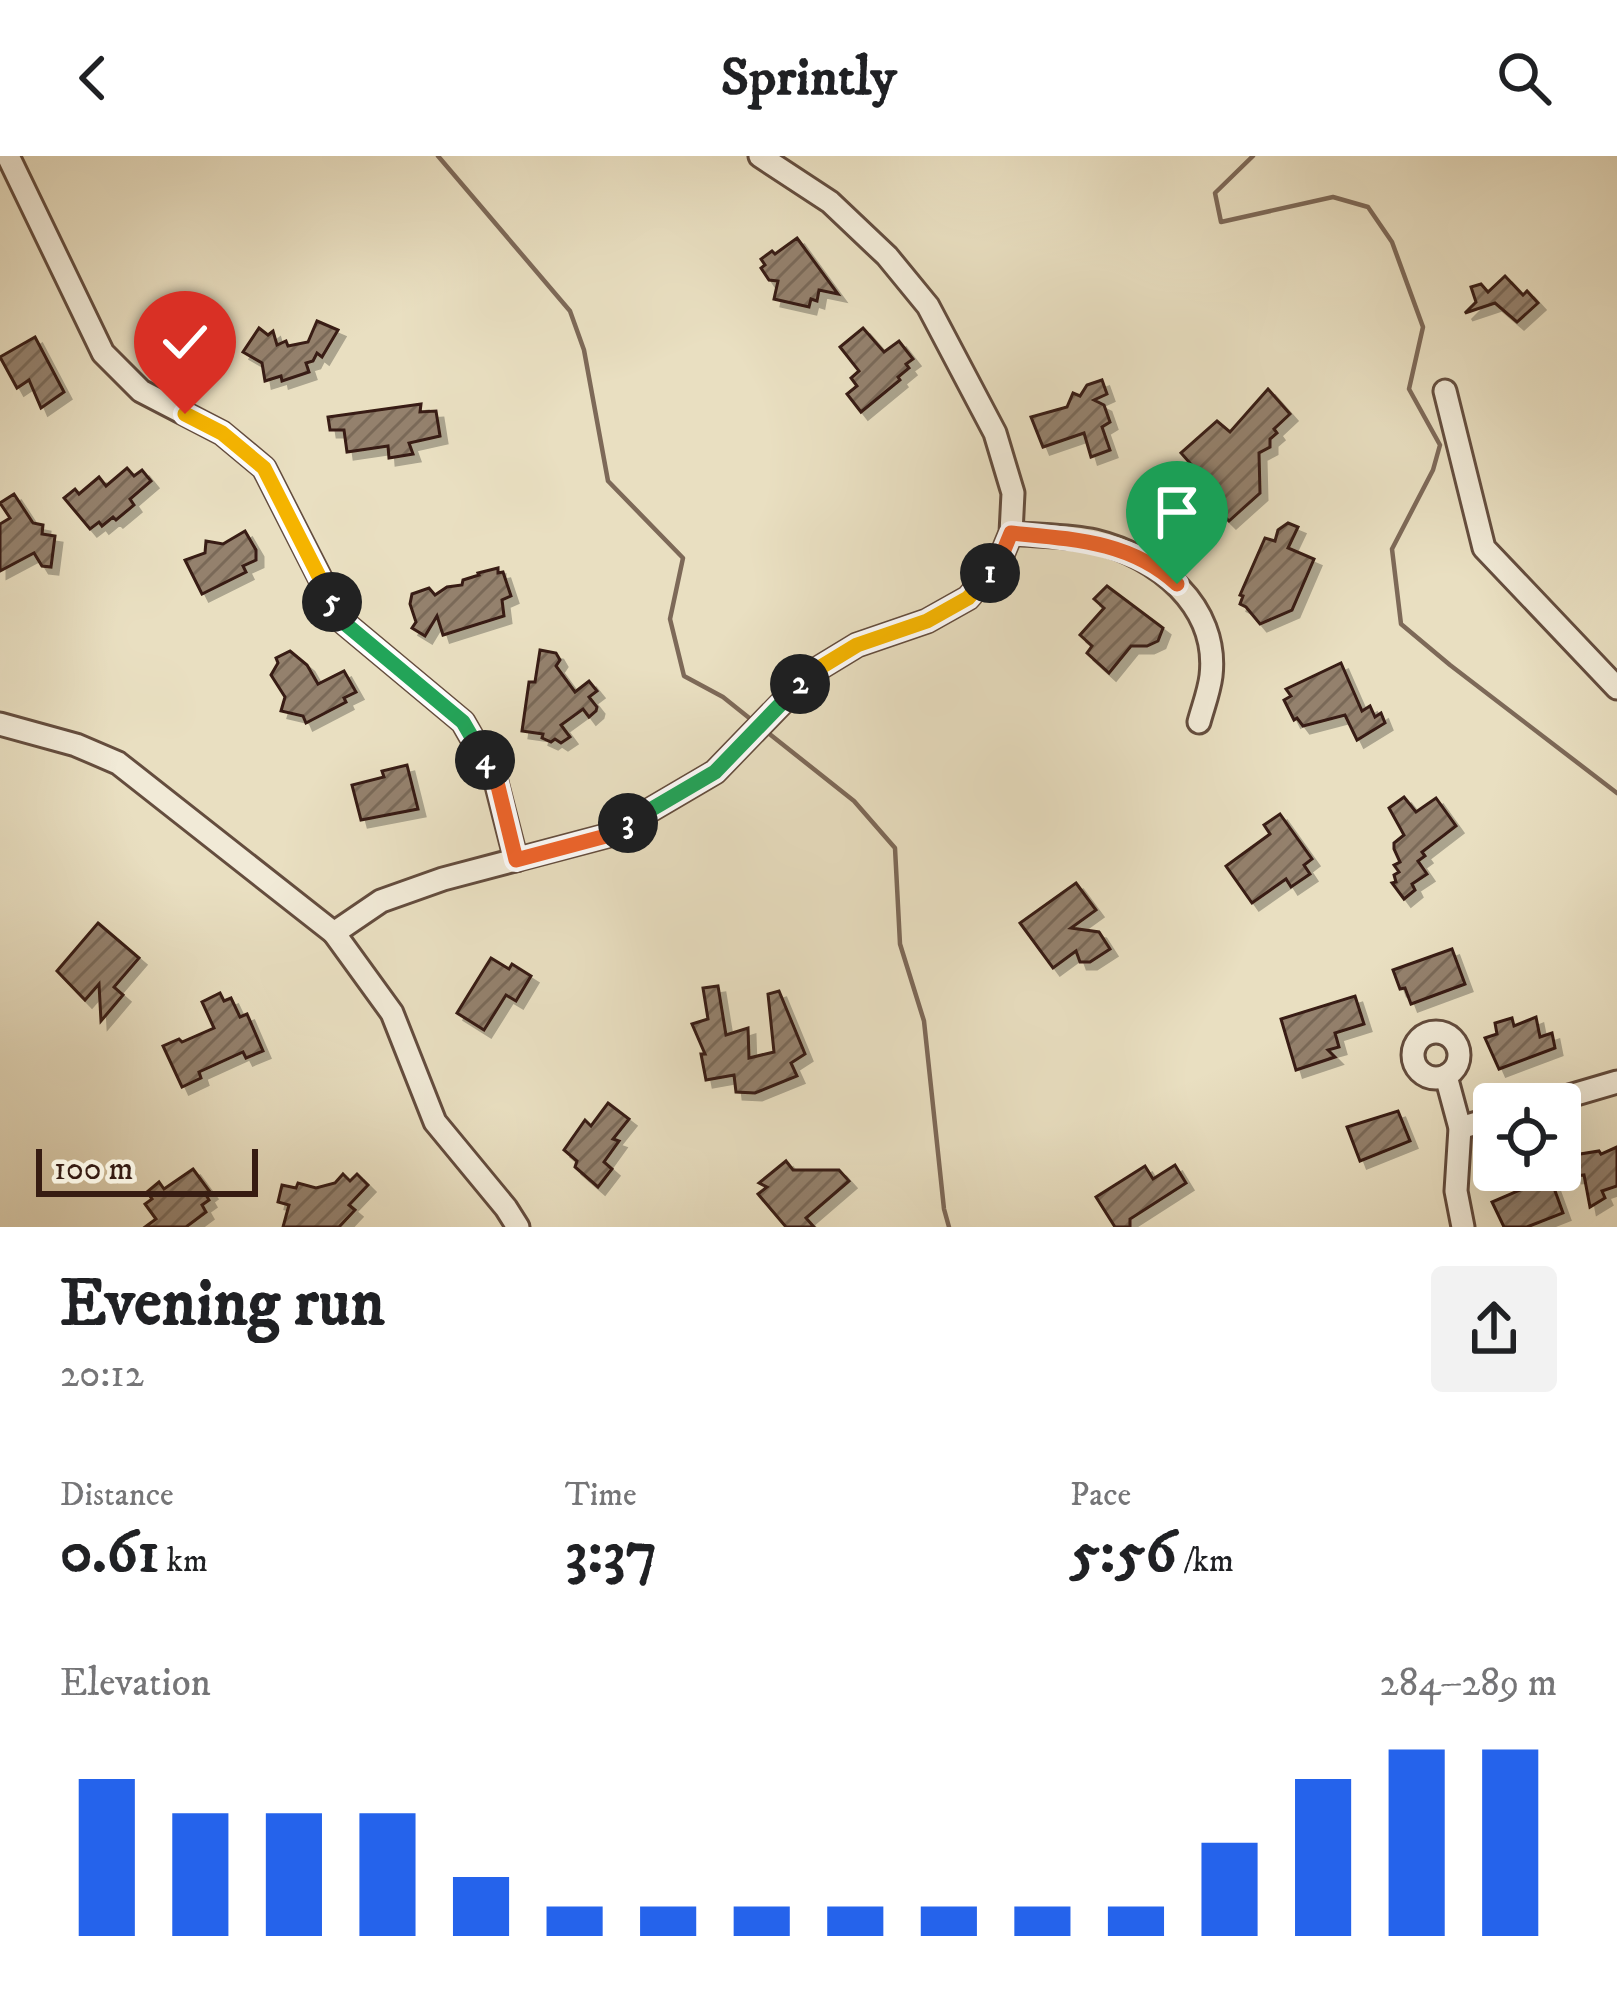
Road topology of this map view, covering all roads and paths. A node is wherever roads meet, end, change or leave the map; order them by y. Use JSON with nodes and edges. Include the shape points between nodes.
{"nodes":[{"id":1,"x":8,"y":156,"type":"edge"},
{"id":2,"x":760,"y":156,"type":"edge"},
{"id":3,"x":1445,"y":391,"type":"dead end"},
{"id":4,"x":1011,"y":533,"type":"junction"},
{"id":5,"x":1617,"y":688,"type":"edge"},
{"id":6,"x":1199,"y":722,"type":"dead end"},
{"id":7,"x":0,"y":724,"type":"edge"},
{"id":8,"x":516,"y":860,"type":"junction"},
{"id":9,"x":334,"y":933,"type":"junction"},
{"id":10,"x":1446,"y":1076,"type":"dead end"},
{"id":11,"x":1617,"y":1082,"type":"edge"},
{"id":12,"x":1581,"y":1093,"type":"edge"},
{"id":13,"x":1473,"y":1124,"type":"edge"},
{"id":14,"x":1460,"y":1128,"type":"junction"},
{"id":15,"x":518,"y":1227,"type":"edge"},
{"id":16,"x":1462,"y":1227,"type":"edge"}],
"edges":[{"from":1,"to":8,"type":"street","via":[[103,352],[141,391],[222,433],[264,468],[342,621],[463,722],[496,778]]},
{"from":2,"to":4,"type":"street","via":[[830,202],[928,306],[995,433],[1013,493]]},
{"from":3,"to":5,"type":"street","via":[[1484,548]]},
{"from":4,"to":6,"type":"street","via":[[1093,541],[1145,560],[1177,584],[1194,605],[1211,657]]},
{"from":4,"to":8,"type":"street","via":[[968,598],[811,673],[715,772],[606,836]]},
{"from":7,"to":9,"type":"street","via":[[118,763]]},
{"from":8,"to":9,"type":"street","via":[[381,901]]},
{"from":9,"to":15,"type":"street","via":[[392,1013],[434,1122]]},
{"from":10,"to":14,"type":"street"},
{"from":11,"to":12,"type":"street"},
{"from":13,"to":14,"type":"street"},
{"from":14,"to":16,"type":"street"}]}
